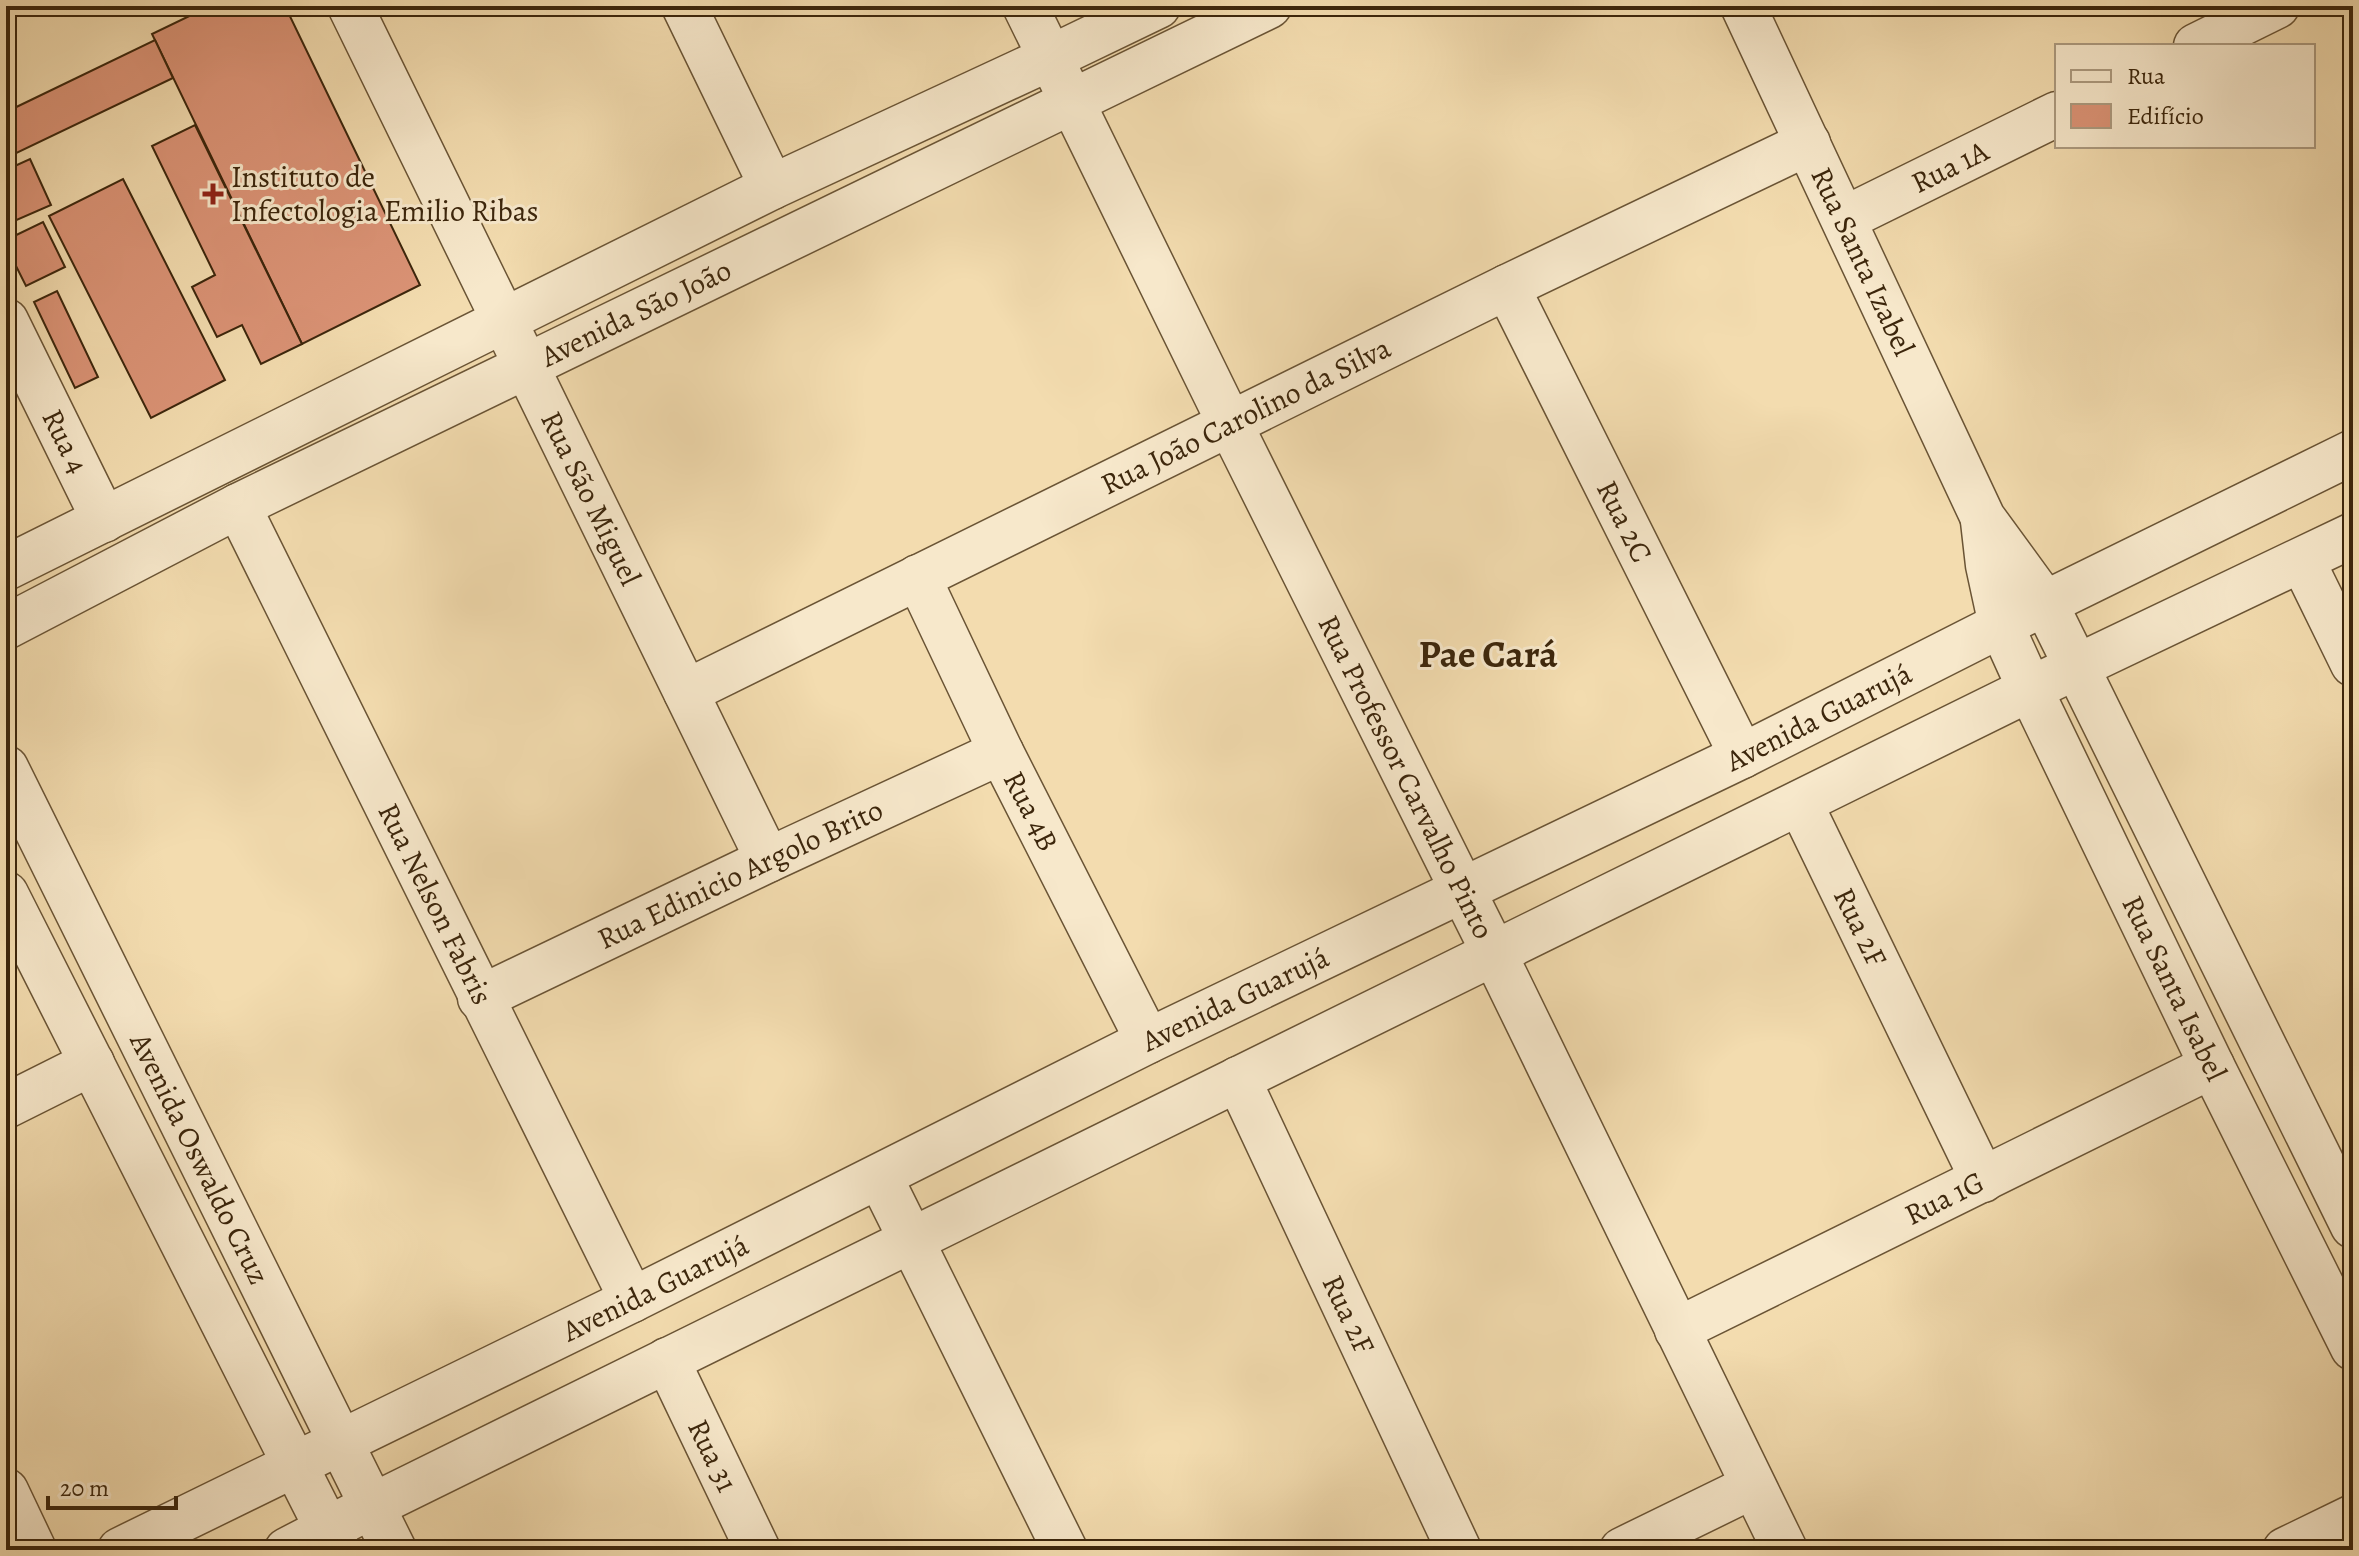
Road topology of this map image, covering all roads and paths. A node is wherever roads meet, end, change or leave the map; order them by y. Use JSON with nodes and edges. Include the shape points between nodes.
{"nodes":[{"id":1,"x":350,"y":6,"type":"edge"},
{"id":2,"x":684,"y":6,"type":"edge"},
{"id":3,"x":1025,"y":6,"type":"edge"},
{"id":4,"x":1158,"y":6,"type":"edge"},
{"id":5,"x":1269,"y":6,"type":"edge"},
{"id":6,"x":1743,"y":6,"type":"edge"},
{"id":7,"x":2277,"y":6,"type":"edge"},
{"id":8,"x":2200,"y":44,"type":"edge"},
{"id":9,"x":1050,"y":58,"type":"junction"},
{"id":10,"x":1071,"y":102,"type":"junction"},
{"id":11,"x":2055,"y":115,"type":"edge"},
{"id":12,"x":1808,"y":143,"type":"junction"},
{"id":13,"x":772,"y":187,"type":"junction"},
{"id":14,"x":1844,"y":219,"type":"junction"},
{"id":15,"x":1507,"y":287,"type":"junction"},
{"id":16,"x":504,"y":320,"type":"junction"},
{"id":17,"x":6,"y":321,"type":"edge"},
{"id":18,"x":526,"y":367,"type":"junction"},
{"id":19,"x":1230,"y":424,"type":"junction"},
{"id":20,"x":2353,"y":452,"type":"edge"},
{"id":21,"x":238,"y":506,"type":"junction"},
{"id":22,"x":1983,"y":518,"type":"junction"},
{"id":23,"x":104,"y":520,"type":"junction"},
{"id":24,"x":2353,"y":535,"type":"edge"},
{"id":25,"x":2302,"y":560,"type":"junction"},
{"id":26,"x":6,"y":568,"type":"edge"},
{"id":27,"x":918,"y":577,"type":"junction"},
{"id":28,"x":2045,"y":603,"type":"junction"},
{"id":29,"x":2001,"y":625,"type":"junction"},
{"id":30,"x":6,"y":627,"type":"edge"},
{"id":31,"x":2353,"y":664,"type":"edge"},
{"id":32,"x":2077,"y":667,"type":"junction"},
{"id":33,"x":2030,"y":689,"type":"junction"},
{"id":34,"x":686,"y":692,"type":"junction"},
{"id":35,"x":1001,"y":752,"type":"junction"},
{"id":36,"x":1742,"y":756,"type":"junction"},
{"id":37,"x":6,"y":768,"type":"edge"},
{"id":38,"x":1800,"y":803,"type":"junction"},
{"id":39,"x":768,"y":860,"type":"junction"},
{"id":40,"x":1463,"y":889,"type":"junction"},
{"id":41,"x":6,"y":894,"type":"edge"},
{"id":42,"x":1494,"y":953,"type":"junction"},
{"id":43,"x":480,"y":998,"type":"junction"},
{"id":44,"x":1148,"y":1041,"type":"junction"},
{"id":45,"x":92,"y":1063,"type":"junction"},
{"id":46,"x":2212,"y":1066,"type":"junction"},
{"id":47,"x":1238,"y":1079,"type":"junction"},
{"id":48,"x":6,"y":1106,"type":"edge"},
{"id":49,"x":880,"y":1177,"type":"junction"},
{"id":50,"x":1983,"y":1180,"type":"junction"},
{"id":51,"x":2353,"y":1226,"type":"edge"},
{"id":52,"x":912,"y":1240,"type":"junction"},
{"id":53,"x":632,"y":1300,"type":"junction"},
{"id":54,"x":1677,"y":1330,"type":"junction"},
{"id":55,"x":2353,"y":1348,"type":"edge"},
{"id":56,"x":667,"y":1360,"type":"junction"},
{"id":57,"x":341,"y":1441,"type":"junction"},
{"id":58,"x":294,"y":1464,"type":"junction"},
{"id":59,"x":1753,"y":1486,"type":"junction"},
{"id":60,"x":6,"y":1491,"type":"edge"},
{"id":61,"x":372,"y":1506,"type":"junction"},
{"id":62,"x":2353,"y":1517,"type":"edge"},
{"id":63,"x":333,"y":1540,"type":"edge"},
{"id":64,"x":34,"y":1550,"type":"edge"},
{"id":65,"x":120,"y":1550,"type":"edge"},
{"id":66,"x":287,"y":1550,"type":"edge"},
{"id":67,"x":394,"y":1550,"type":"edge"},
{"id":68,"x":758,"y":1550,"type":"edge"},
{"id":69,"x":1065,"y":1550,"type":"edge"},
{"id":70,"x":1459,"y":1550,"type":"edge"},
{"id":71,"x":1622,"y":1550,"type":"edge"},
{"id":72,"x":1785,"y":1550,"type":"edge"},
{"id":73,"x":2285,"y":1550,"type":"edge"}],
"edges":[{"from":1,"to":16,"type":"street","name":"Rua São Miguel"},
{"from":2,"to":13,"type":"street"},
{"from":3,"to":9,"type":"street","name":"Rua Professor Carvalho Pinto"},
{"from":4,"to":9,"type":"street","name":"Avenida São João"},
{"from":5,"to":10,"type":"street","name":"Avenida São João"},
{"from":6,"to":12,"type":"street","name":"Rua Santa Izabel"},
{"from":7,"to":8,"type":"street"},
{"from":9,"to":10,"type":"street","name":"Rua Professor Carvalho Pinto"},
{"from":9,"to":13,"type":"street","name":"Avenida São João"},
{"from":10,"to":18,"type":"street","name":"Avenida São João"},
{"from":10,"to":19,"type":"street","name":"Rua Professor Carvalho Pinto"},
{"from":11,"to":14,"type":"street","name":"Rua 1A"},
{"from":12,"to":14,"type":"street","name":"Rua Santa Izabel"},
{"from":12,"to":15,"type":"street","name":"Rua João Carolino da Silva"},
{"from":13,"to":16,"type":"street","name":"Avenida São João"},
{"from":14,"to":22,"type":"street","name":"Rua Santa Izabel"},
{"from":15,"to":19,"type":"street","name":"Rua João Carolino da Silva"},
{"from":15,"to":36,"type":"street","name":"Rua 2C"},
{"from":16,"to":18,"type":"street","name":"Rua São Miguel"},
{"from":16,"to":23,"type":"street","name":"Avenida São João"},
{"from":17,"to":23,"type":"street","name":"Rua 4"},
{"from":18,"to":21,"type":"street","name":"Avenida São João"},
{"from":18,"to":34,"type":"street","name":"Rua São Miguel"},
{"from":19,"to":27,"type":"street","name":"Rua João Carolino da Silva"},
{"from":19,"to":40,"type":"street","name":"Rua Professor Carvalho Pinto"},
{"from":20,"to":28,"type":"street","name":"Avenida Guarujá"},
{"from":21,"to":30,"type":"street","name":"Avenida São João"},
{"from":21,"to":43,"type":"street","name":"Rua Nelson Fabris"},
{"from":22,"to":28,"type":"street","name":"Rua Santa Izabel"},
{"from":22,"to":29,"type":"street","name":"Rua Santa Izabel"},
{"from":23,"to":26,"type":"street","name":"Avenida São João"},
{"from":24,"to":25,"type":"street"},
{"from":25,"to":31,"type":"street"},
{"from":25,"to":32,"type":"street"},
{"from":27,"to":34,"type":"street","name":"Rua João Carolino da Silva"},
{"from":27,"to":35,"type":"street","name":"Rua 4B"},
{"from":28,"to":29,"type":"street","name":"Avenida Guarujá"},
{"from":28,"to":32,"type":"street","name":"Rua Santa Isabel"},
{"from":29,"to":33,"type":"street","name":"Rua Santa Isabel"},
{"from":29,"to":36,"type":"street","name":"Avenida Guarujá"},
{"from":32,"to":33,"type":"street"},
{"from":32,"to":51,"type":"street","name":"Rua Santa Isabel"},
{"from":33,"to":38,"type":"street"},
{"from":33,"to":46,"type":"street","name":"Rua Santa Isabel"},
{"from":34,"to":39,"type":"street","name":"Rua São Miguel"},
{"from":35,"to":39,"type":"street","name":"Rua Edinicio Argolo Brito"},
{"from":35,"to":44,"type":"street","name":"Rua 4B"},
{"from":36,"to":40,"type":"street","name":"Avenida Guarujá"},
{"from":37,"to":57,"type":"street","name":"Avenida Oswaldo Cruz"},
{"from":38,"to":42,"type":"street"},
{"from":38,"to":50,"type":"street","name":"Rua 2F"},
{"from":39,"to":43,"type":"street","name":"Rua Edinicio Argolo Brito"},
{"from":40,"to":42,"type":"street","name":"Rua Professor Carvalho Pinto"},
{"from":40,"to":44,"type":"street","name":"Avenida Guarujá"},
{"from":41,"to":45,"type":"street","name":"Avenida Oswaldo Cruz"},
{"from":42,"to":47,"type":"street"},
{"from":42,"to":54,"type":"street","name":"Rua Professor Carvalho Pinto"},
{"from":43,"to":53,"type":"street","name":"Rua Nelson Fabris"},
{"from":44,"to":49,"type":"street","name":"Avenida Guarujá"},
{"from":45,"to":48,"type":"street"},
{"from":45,"to":58,"type":"street","name":"Avenida Oswaldo Cruz"},
{"from":46,"to":50,"type":"street","name":"Rua 1G"},
{"from":46,"to":55,"type":"street","name":"Rua Santa Isabel"},
{"from":47,"to":52,"type":"street"},
{"from":47,"to":70,"type":"street","name":"Rua 2F"},
{"from":49,"to":52,"type":"street"},
{"from":49,"to":53,"type":"street","name":"Avenida Guarujá"},
{"from":50,"to":54,"type":"street","name":"Rua 1G"},
{"from":52,"to":56,"type":"street"},
{"from":52,"to":69,"type":"street"},
{"from":53,"to":57,"type":"street","name":"Avenida Guarujá"},
{"from":54,"to":59,"type":"street","name":"Rua Professor Carvalho Pinto"},
{"from":56,"to":61,"type":"street"},
{"from":56,"to":68,"type":"street","name":"Rua 31"},
{"from":57,"to":58,"type":"street","name":"Avenida Guarujá"},
{"from":57,"to":61,"type":"street","name":"Avenida Oswaldo Cruz"},
{"from":58,"to":63,"type":"street","name":"Avenida Oswaldo Cruz"},
{"from":58,"to":65,"type":"street","name":"Avenida Guarujá"},
{"from":59,"to":71,"type":"street"},
{"from":59,"to":72,"type":"street","name":"Rua Professor Carvalho Pinto"},
{"from":60,"to":64,"type":"street"},
{"from":61,"to":63,"type":"street"},
{"from":61,"to":67,"type":"street","name":"Avenida Oswaldo Cruz"},
{"from":62,"to":73,"type":"street"},
{"from":63,"to":66,"type":"street"}]}
